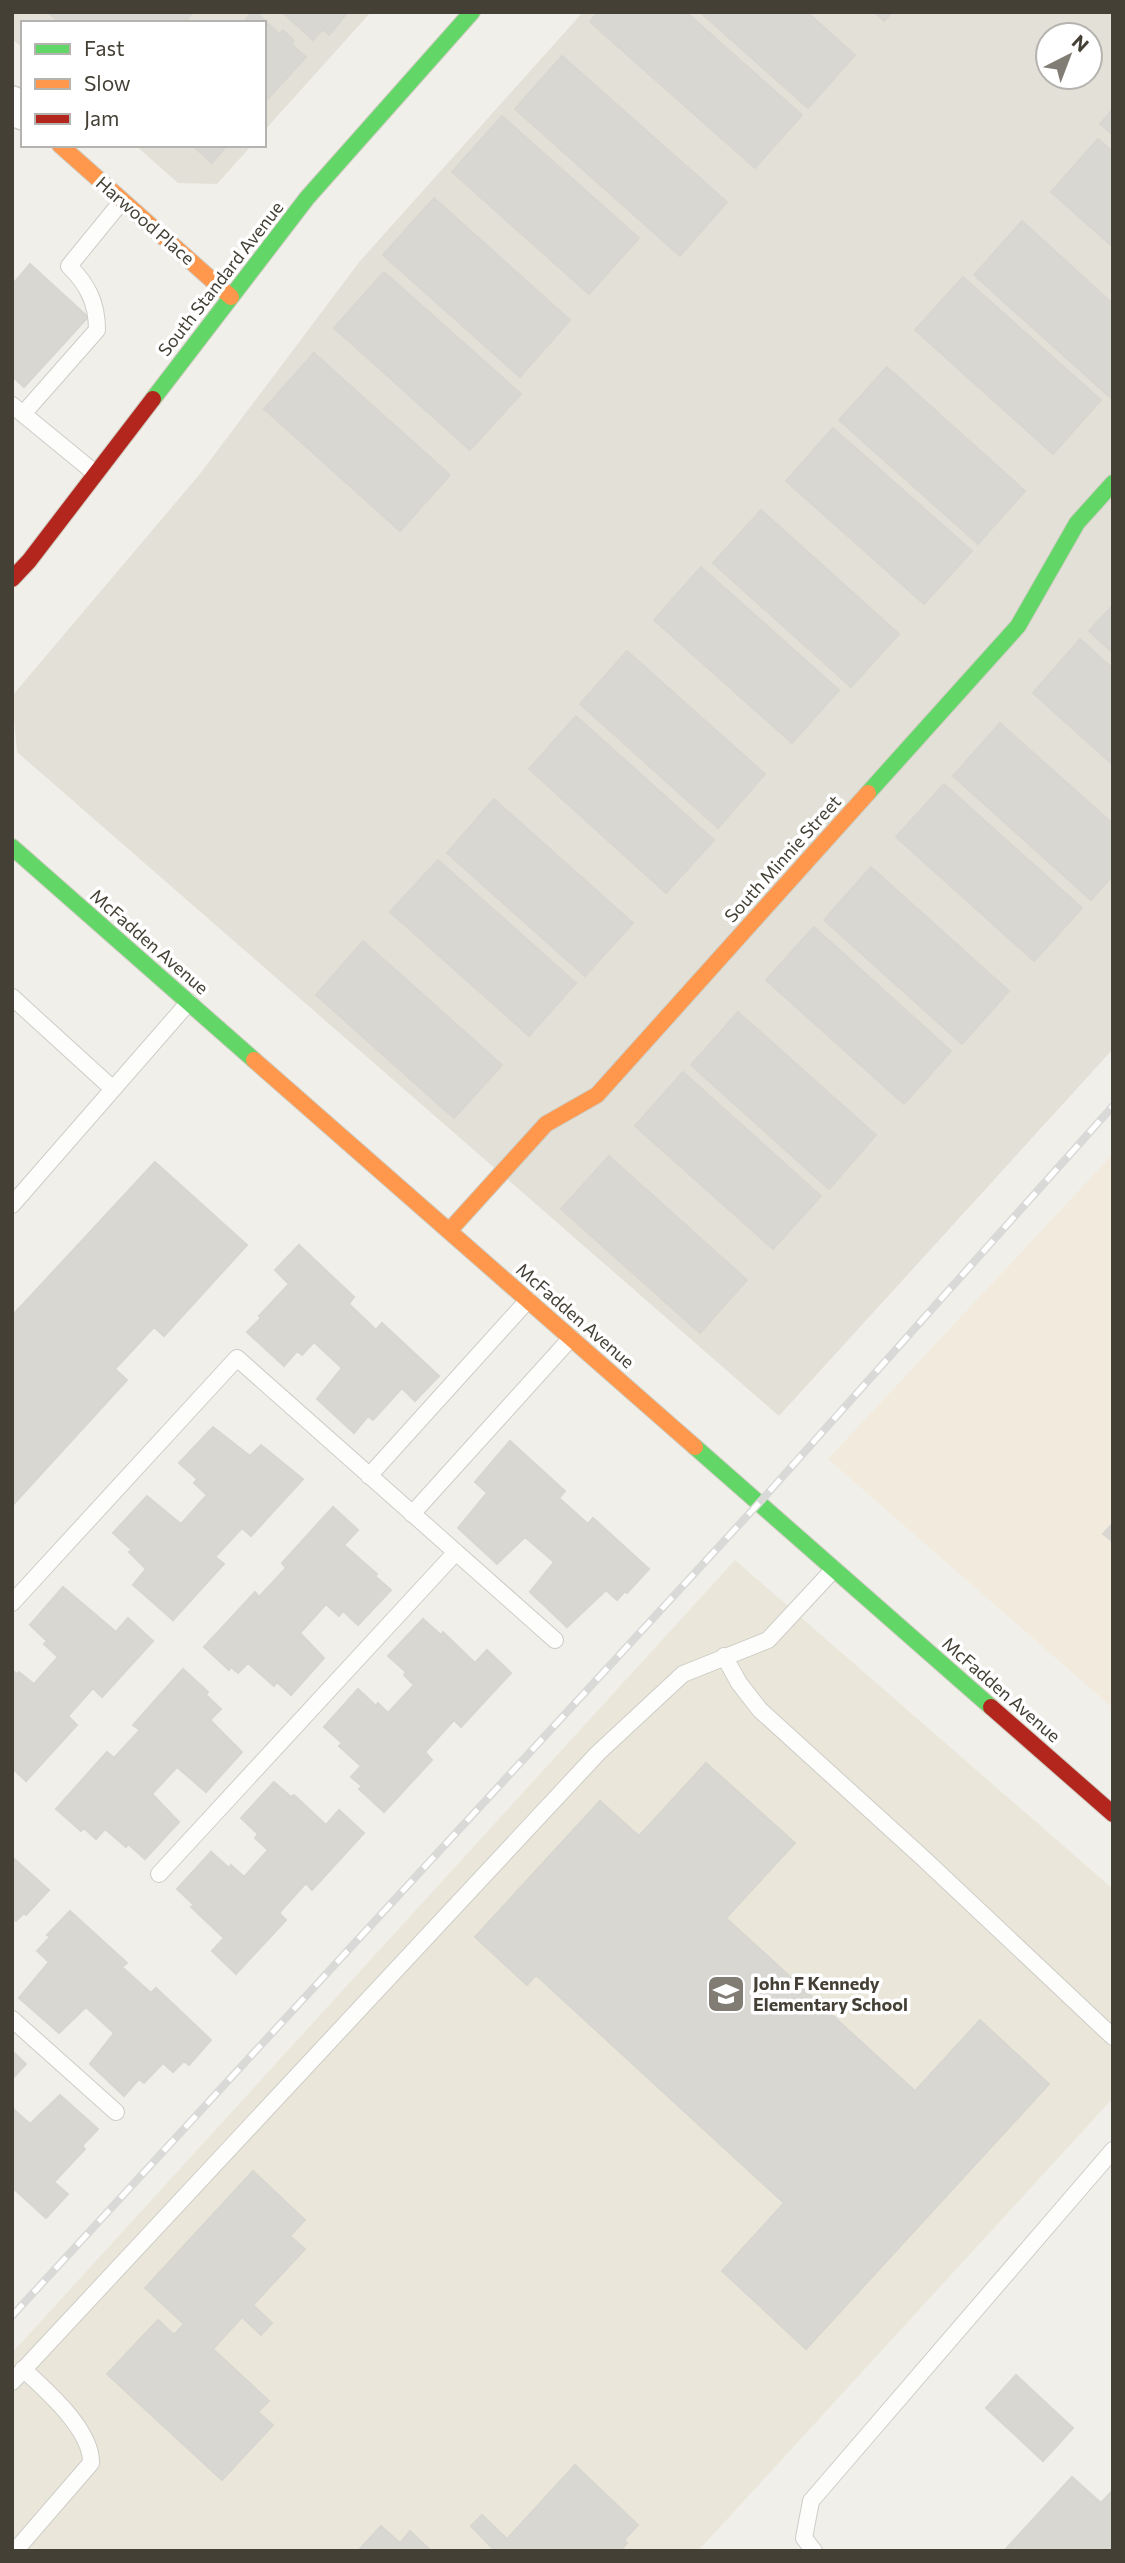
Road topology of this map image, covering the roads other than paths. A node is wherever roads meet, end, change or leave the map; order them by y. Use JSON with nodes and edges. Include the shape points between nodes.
{"nodes":[{"id":1,"x":472,"y":12,"type":"edge"},
{"id":2,"x":62,"y":147,"type":"edge"},
{"id":3,"x":122,"y":201,"type":"junction"},
{"id":4,"x":231,"y":297,"type":"junction"},
{"id":5,"x":18,"y":409,"type":"edge"},
{"id":6,"x":95,"y":473,"type":"junction"},
{"id":7,"x":1113,"y":484,"type":"edge"},
{"id":8,"x":12,"y":579,"type":"edge"},
{"id":9,"x":12,"y":847,"type":"edge"},
{"id":10,"x":12,"y":997,"type":"edge"},
{"id":11,"x":189,"y":1002,"type":"junction"},
{"id":12,"x":113,"y":1089,"type":"junction"},
{"id":13,"x":12,"y":1205,"type":"edge"},
{"id":14,"x":449,"y":1231,"type":"junction"},
{"id":15,"x":528,"y":1300,"type":"junction"},
{"id":16,"x":571,"y":1338,"type":"junction"},
{"id":17,"x":369,"y":1476,"type":"junction"},
{"id":18,"x":412,"y":1514,"type":"junction"},
{"id":19,"x":456,"y":1552,"type":"junction"},
{"id":20,"x":834,"y":1569,"type":"junction"},
{"id":21,"x":12,"y":1603,"type":"edge"},
{"id":22,"x":555,"y":1640,"type":"dead end"},
{"id":23,"x":724,"y":1656,"type":"junction"},
{"id":24,"x":1113,"y":1814,"type":"edge"},
{"id":25,"x":159,"y":1874,"type":"dead end"},
{"id":26,"x":12,"y":2019,"type":"edge"},
{"id":27,"x":1113,"y":2037,"type":"edge"},
{"id":28,"x":116,"y":2112,"type":"dead end"},
{"id":29,"x":1111,"y":2154,"type":"edge"},
{"id":30,"x":23,"y":2369,"type":"junction"},
{"id":31,"x":12,"y":2382,"type":"edge"},
{"id":32,"x":15,"y":2551,"type":"edge"},
{"id":33,"x":814,"y":2551,"type":"edge"}],
"edges":[{"from":1,"to":4,"type":"street","name":"South Standard Avenue","via":[[307,198]]},
{"from":2,"to":3,"type":"street","name":"Harwood Place"},
{"from":3,"to":4,"type":"street","name":"Harwood Place"},
{"from":3,"to":5,"type":"lane","via":[[69,266],[85,282],[97,308],[97,330]]},
{"from":4,"to":6,"type":"street","name":"South Standard Avenue"},
{"from":5,"to":6,"type":"lane"},
{"from":6,"to":8,"type":"street","name":"South Standard Avenue"},
{"from":7,"to":14,"type":"street","name":"South Minnie Street","via":[[1077,523],[1018,626],[597,1095],[546,1124]]},
{"from":9,"to":11,"type":"street","name":"McFadden Avenue"},
{"from":10,"to":12,"type":"lane"},
{"from":11,"to":12,"type":"lane"},
{"from":11,"to":14,"type":"street","name":"McFadden Avenue"},
{"from":12,"to":13,"type":"lane"},
{"from":14,"to":15,"type":"street","name":"McFadden Avenue"},
{"from":15,"to":16,"type":"street","name":"McFadden Avenue"},
{"from":15,"to":17,"type":"lane"},
{"from":16,"to":18,"type":"lane"},
{"from":16,"to":20,"type":"street","name":"McFadden Avenue"},
{"from":17,"to":18,"type":"lane"},
{"from":17,"to":21,"type":"lane","via":[[237,1358]]},
{"from":18,"to":19,"type":"lane"},
{"from":19,"to":22,"type":"lane"},
{"from":19,"to":25,"type":"lane"},
{"from":20,"to":23,"type":"lane","via":[[768,1640]]},
{"from":20,"to":24,"type":"street","name":"McFadden Avenue"},
{"from":23,"to":27,"type":"lane","via":[[760,1710]]},
{"from":23,"to":30,"type":"lane","via":[[683,1674],[598,1752]]},
{"from":26,"to":28,"type":"lane"},
{"from":29,"to":33,"type":"lane","via":[[811,2501],[804,2538]]},
{"from":30,"to":31,"type":"lane"},
{"from":30,"to":32,"type":"lane","via":[[62,2405],[91,2451],[91,2463]]}]}
